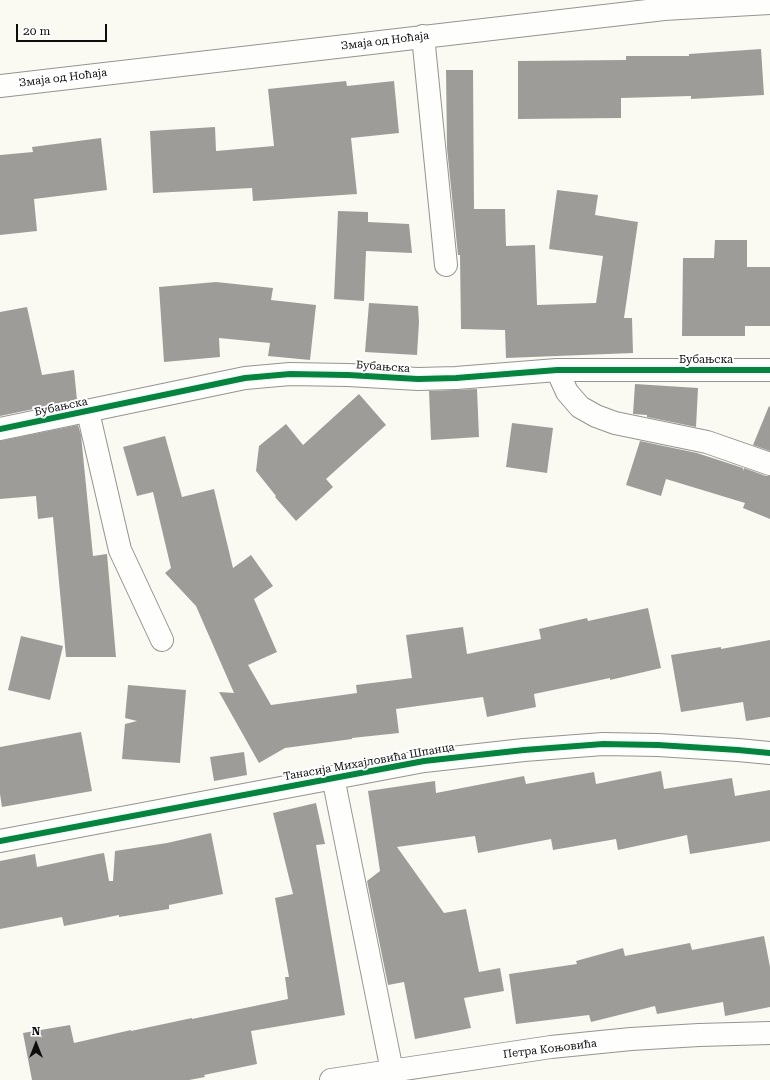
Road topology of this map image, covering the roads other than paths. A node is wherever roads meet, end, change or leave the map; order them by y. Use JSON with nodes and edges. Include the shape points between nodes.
{"nodes":[{"id":1,"x":770,"y":3,"type":"edge"},
{"id":2,"x":423,"y":36,"type":"junction"},
{"id":3,"x":0,"y":86,"type":"edge"},
{"id":4,"x":446,"y":265,"type":"dead end"},
{"id":5,"x":557,"y":370,"type":"junction"},
{"id":6,"x":770,"y":370,"type":"edge"},
{"id":7,"x":88,"y":412,"type":"junction"},
{"id":8,"x":0,"y":430,"type":"edge"},
{"id":9,"x":770,"y":464,"type":"edge"},
{"id":10,"x":162,"y":640,"type":"dead end"},
{"id":11,"x":770,"y":753,"type":"edge"},
{"id":12,"x":333,"y":777,"type":"junction"},
{"id":13,"x":0,"y":840,"type":"edge"},
{"id":14,"x":770,"y":1033,"type":"edge"},
{"id":15,"x":392,"y":1071,"type":"junction"},
{"id":16,"x":331,"y":1080,"type":"edge"}],
"edges":[{"from":1,"to":2,"type":"street","name":"Змаја од Ноћаја","via":[[664,9]]},
{"from":2,"to":3,"type":"street","name":"Змаја од Ноћаја"},
{"from":2,"to":4,"type":"street"},
{"from":5,"to":6,"type":"street","name":"Бубањска"},
{"from":5,"to":7,"type":"street","name":"Бубањска","via":[[418,379],[290,374],[245,378]]},
{"from":5,"to":9,"type":"street","via":[[567,392],[580,407],[596,416],[615,423],[707,442]]},
{"from":7,"to":8,"type":"street","name":"Бубањска"},
{"from":7,"to":10,"type":"street","via":[[120,550]]},
{"from":11,"to":12,"type":"street","name":"Танасија Михајловића Шпанца","via":[[603,744],[424,761]]},
{"from":12,"to":13,"type":"street","name":"Танасија Михајловића Шпанца"},
{"from":12,"to":15,"type":"street","name":"Танасија Михајловића Шпанца"},
{"from":14,"to":15,"type":"street","name":"Петра Коњовића","via":[[699,1035],[551,1047]]},
{"from":15,"to":16,"type":"street","name":"Петра Коњовића"}]}
